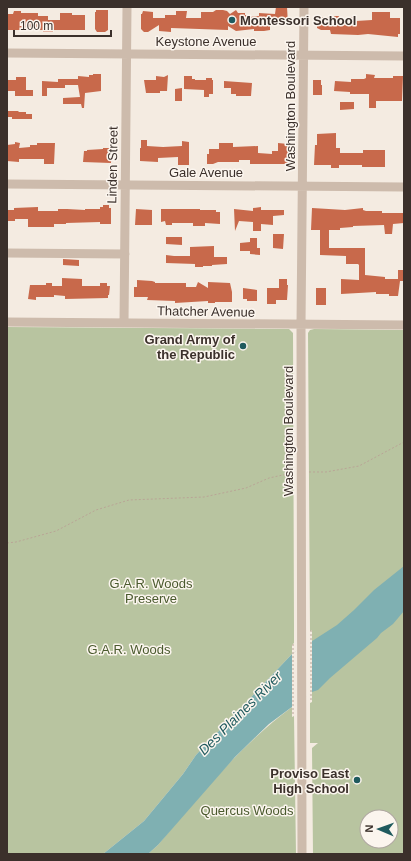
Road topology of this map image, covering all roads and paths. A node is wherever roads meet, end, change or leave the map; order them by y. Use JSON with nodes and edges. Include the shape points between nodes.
{"nodes":[{"id":1,"x":127,"y":7,"type":"edge"},
{"id":2,"x":304,"y":7,"type":"edge"},
{"id":3,"x":7,"y":53,"type":"edge"},
{"id":4,"x":126,"y":54,"type":"junction"},
{"id":5,"x":303,"y":55,"type":"junction"},
{"id":6,"x":404,"y":56,"type":"edge"},
{"id":7,"x":7,"y":184,"type":"edge"},
{"id":8,"x":125,"y":184,"type":"junction"},
{"id":9,"x":303,"y":186,"type":"junction"},
{"id":10,"x":404,"y":187,"type":"edge"},
{"id":11,"x":7,"y":253,"type":"edge"},
{"id":12,"x":125,"y":254,"type":"junction"},
{"id":13,"x":7,"y":322,"type":"edge"},
{"id":14,"x":124,"y":323,"type":"junction"},
{"id":15,"x":301,"y":325,"type":"junction"},
{"id":16,"x":404,"y":325,"type":"edge"},
{"id":17,"x":404,"y":442,"type":"edge"},
{"id":18,"x":294,"y":472,"type":"dead end"},
{"id":19,"x":308,"y":472,"type":"dead end"},
{"id":20,"x":7,"y":543,"type":"edge"},
{"id":21,"x":311,"y":630,"type":"dead end"},
{"id":22,"x":297,"y":645,"type":"junction"},
{"id":23,"x":307,"y":702,"type":"junction"},
{"id":24,"x":293,"y":716,"type":"dead end"},
{"id":25,"x":302,"y":854,"type":"edge"}],
"edges":[{"from":1,"to":4,"type":"street","name":"Linden Street"},
{"from":2,"to":5,"type":"street","name":"Washington Boulevard"},
{"from":3,"to":4,"type":"street","name":"Keystone Avenue"},
{"from":4,"to":5,"type":"street","name":"Keystone Avenue"},
{"from":4,"to":8,"type":"street","name":"Linden Street"},
{"from":5,"to":6,"type":"street","name":"Keystone Avenue"},
{"from":5,"to":9,"type":"street","name":"Washington Boulevard"},
{"from":7,"to":8,"type":"street","name":"Gale Avenue"},
{"from":8,"to":9,"type":"street","name":"Gale Avenue"},
{"from":8,"to":12,"type":"street","name":"Linden Street"},
{"from":9,"to":10,"type":"street","name":"Gale Avenue"},
{"from":9,"to":15,"type":"street","name":"Washington Boulevard"},
{"from":11,"to":12,"type":"street"},
{"from":12,"to":14,"type":"street","name":"Linden Street"},
{"from":13,"to":14,"type":"street","name":"Thatcher Avenue"},
{"from":14,"to":15,"type":"street","name":"Thatcher Avenue"},
{"from":15,"to":16,"type":"street","name":"Thatcher Avenue"},
{"from":15,"to":22,"type":"street","name":"Washington Boulevard"},
{"from":17,"to":19,"type":"path","via":[[359,466],[326,472]]},
{"from":18,"to":20,"type":"path","via":[[269,478],[246,488],[204,497],[129,500],[96,510],[56,530]]},
{"from":21,"to":23,"type":"path","via":[[311,694]]},
{"from":22,"to":23,"type":"street","name":"Washington Boulevard"},
{"from":22,"to":24,"type":"path","via":[[293,653]]},
{"from":23,"to":25,"type":"street","name":"Washington Boulevard"}]}
